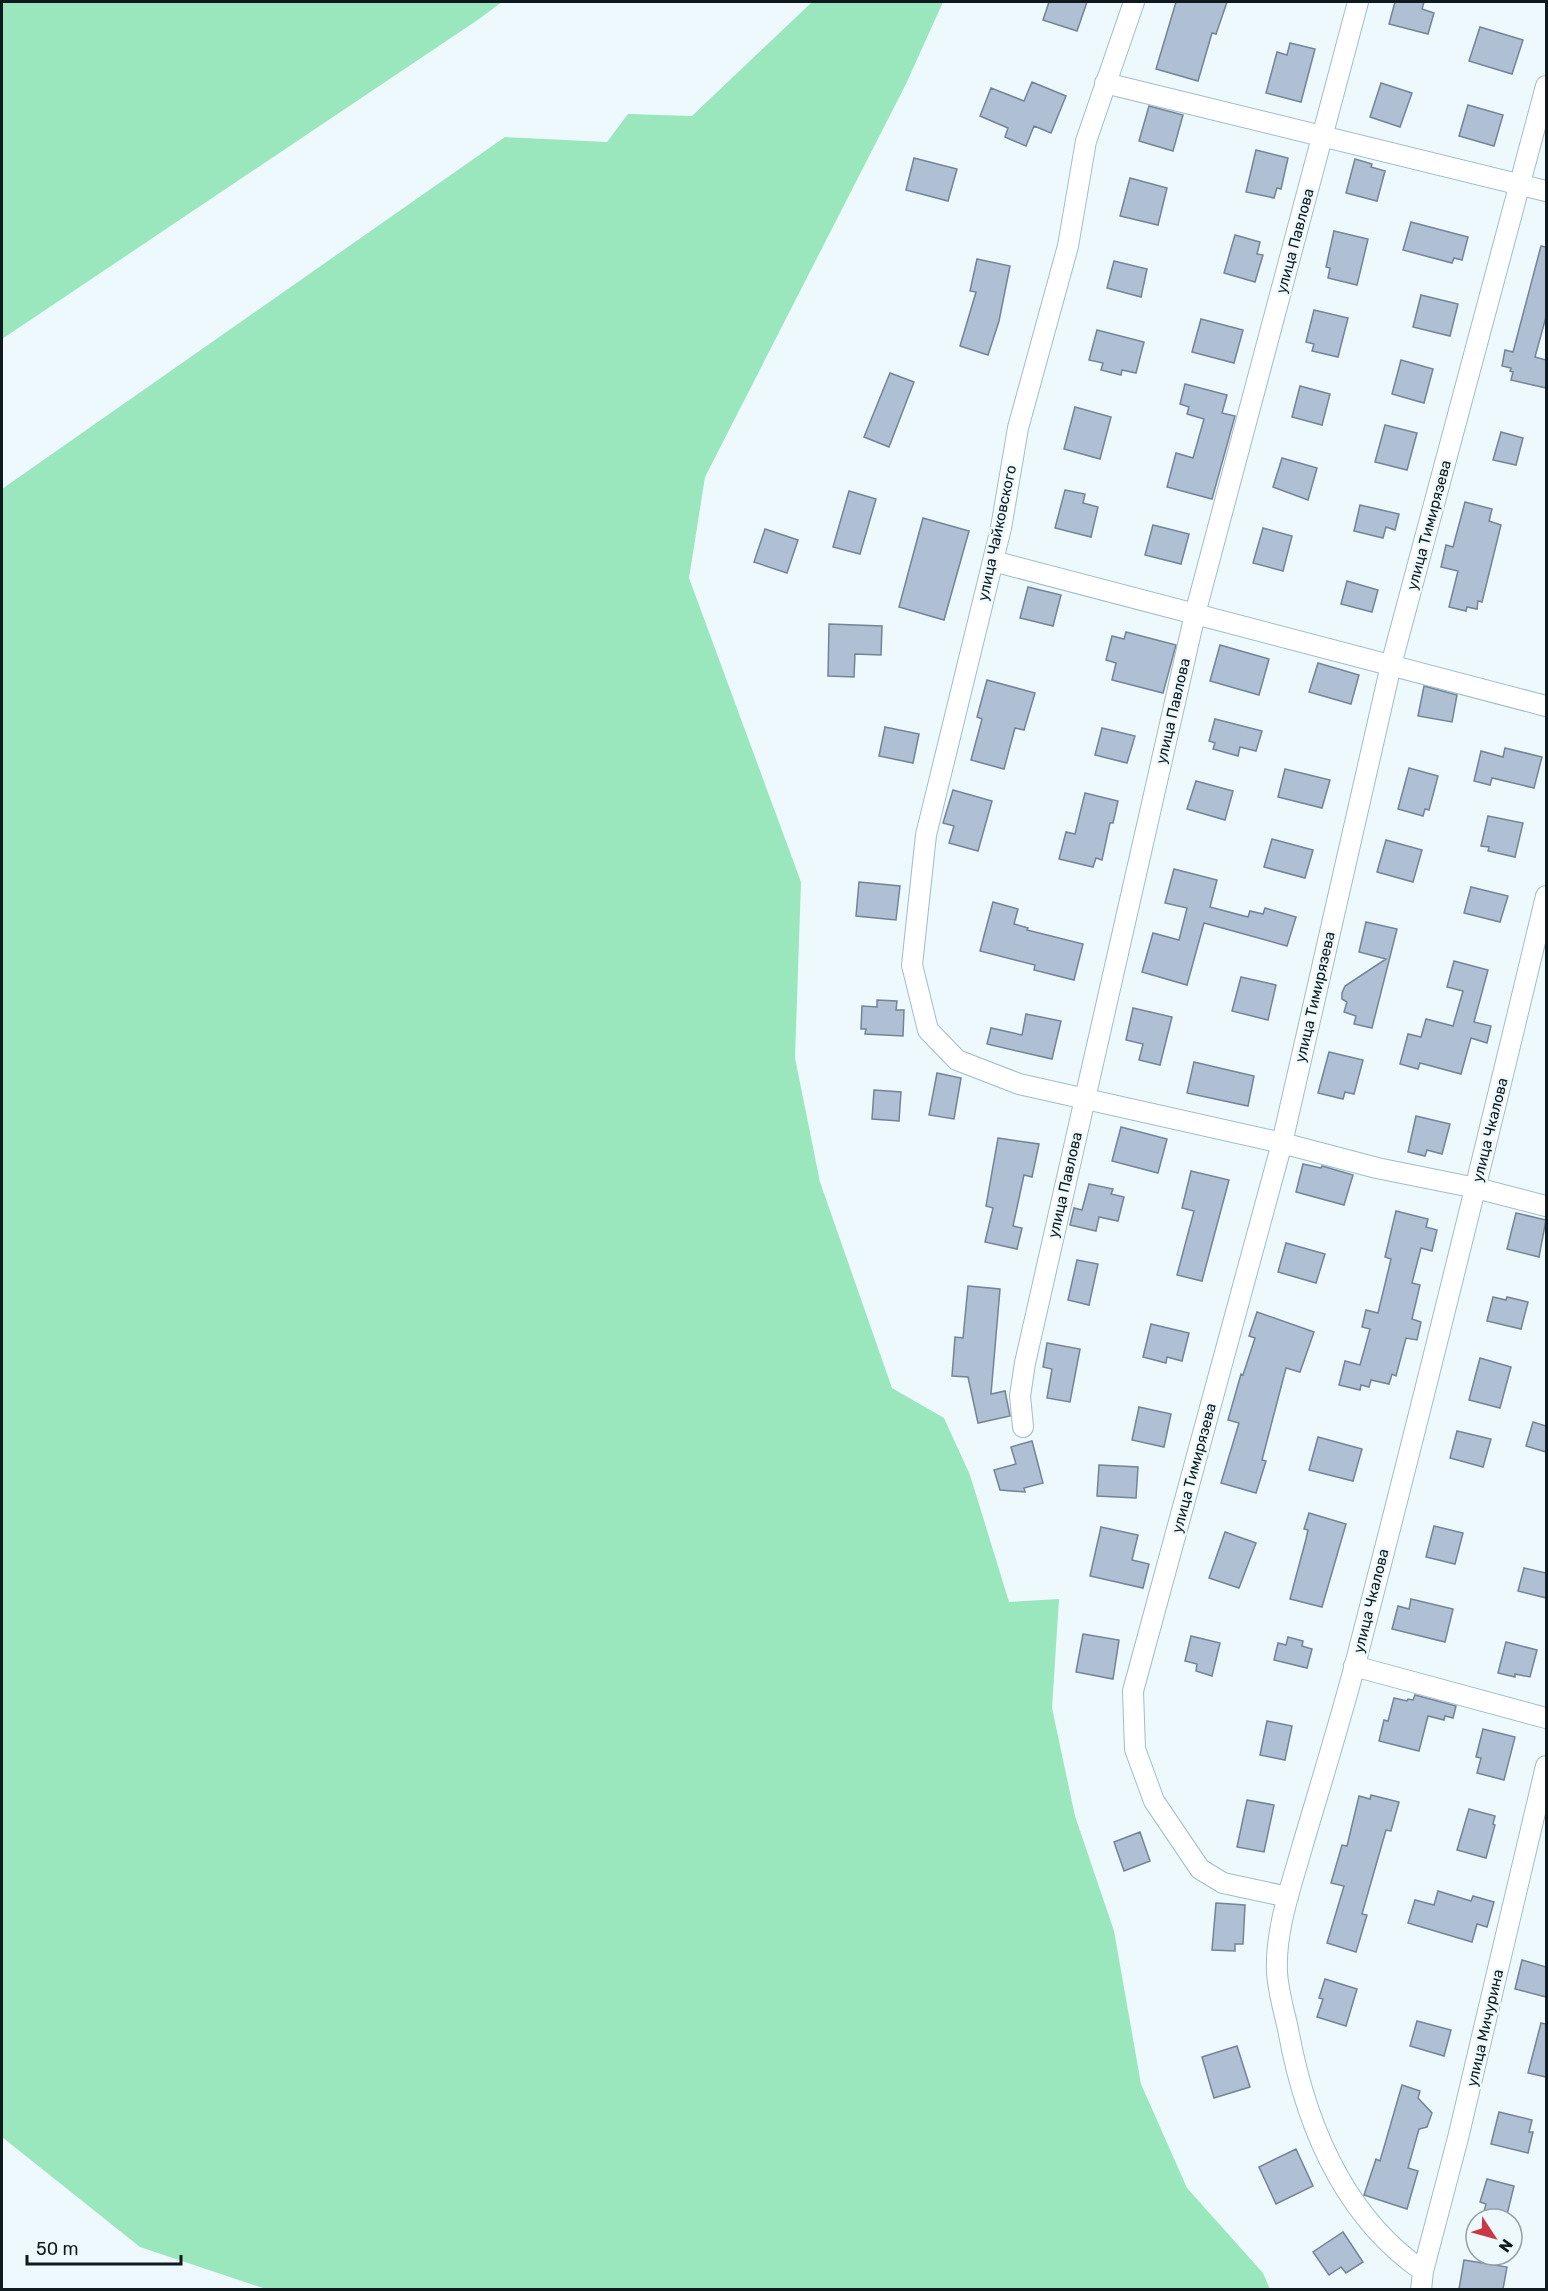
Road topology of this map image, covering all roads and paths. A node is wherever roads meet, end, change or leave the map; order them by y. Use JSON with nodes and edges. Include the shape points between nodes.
{"nodes":[{"id":1,"x":1134,"y":2,"type":"edge"},
{"id":2,"x":1358,"y":2,"type":"edge"},
{"id":3,"x":1106,"y":83,"type":"junction"},
{"id":4,"x":1546,"y":86,"type":"edge"},
{"id":5,"x":1323,"y":135,"type":"junction"},
{"id":6,"x":1521,"y":184,"type":"junction"},
{"id":7,"x":1546,"y":191,"type":"edge"},
{"id":8,"x":993,"y":561,"type":"junction"},
{"id":9,"x":1195,"y":614,"type":"junction"},
{"id":10,"x":1391,"y":665,"type":"junction"},
{"id":11,"x":1546,"y":706,"type":"edge"},
{"id":12,"x":1546,"y":896,"type":"edge"},
{"id":13,"x":1085,"y":1098,"type":"junction"},
{"id":14,"x":1282,"y":1143,"type":"junction"},
{"id":15,"x":1476,"y":1188,"type":"junction"},
{"id":16,"x":1546,"y":1206,"type":"edge"},
{"id":17,"x":1023,"y":1427,"type":"dead end"},
{"id":18,"x":1354,"y":1666,"type":"junction"},
{"id":19,"x":1546,"y":1718,"type":"edge"},
{"id":20,"x":1546,"y":1766,"type":"edge"},
{"id":21,"x":1288,"y":1897,"type":"junction"},
{"id":22,"x":1422,"y":2280,"type":"edge"}],
"edges":[{"from":1,"to":3,"type":"street","name":"улица Чайковского"},
{"from":2,"to":5,"type":"street","name":"улица Павлова"},
{"from":3,"to":5,"type":"street"},
{"from":3,"to":8,"type":"street","name":"улица Чайковского","via":[[1086,141],[1068,246],[1018,428]]},
{"from":4,"to":6,"type":"street","name":"улица Тимирязева"},
{"from":5,"to":6,"type":"street"},
{"from":5,"to":9,"type":"street","name":"улица Павлова"},
{"from":6,"to":7,"type":"street"},
{"from":6,"to":10,"type":"street","name":"улица Тимирязева"},
{"from":8,"to":9,"type":"street"},
{"from":8,"to":13,"type":"street","name":"улица Чайковского","via":[[926,835],[912,965],[928,1030],[957,1060],[1019,1084]]},
{"from":9,"to":10,"type":"street"},
{"from":9,"to":13,"type":"street","name":"улица Павлова"},
{"from":10,"to":11,"type":"street"},
{"from":10,"to":14,"type":"street","name":"улица Тимирязева"},
{"from":12,"to":15,"type":"street","name":"улица Чкалова"},
{"from":13,"to":14,"type":"street"},
{"from":13,"to":17,"type":"street","name":"улица Павлова","via":[[1025,1363],[1020,1396]]},
{"from":14,"to":15,"type":"street"},
{"from":14,"to":21,"type":"street","name":"улица Тимирязева","via":[[1133,1691],[1135,1749],[1154,1801],[1200,1869],[1223,1883]]},
{"from":15,"to":16,"type":"street"},
{"from":15,"to":18,"type":"street","name":"улица Чкалова"},
{"from":18,"to":19,"type":"street"},
{"from":18,"to":21,"type":"street","name":"улица Чкалова"},
{"from":20,"to":22,"type":"street","name":"улица Мичурина"},
{"from":21,"to":22,"type":"street","name":"улица Чкалова","via":[[1282,1916],[1277,1972],[1295,2066],[1311,2118],[1347,2193]]}]}
